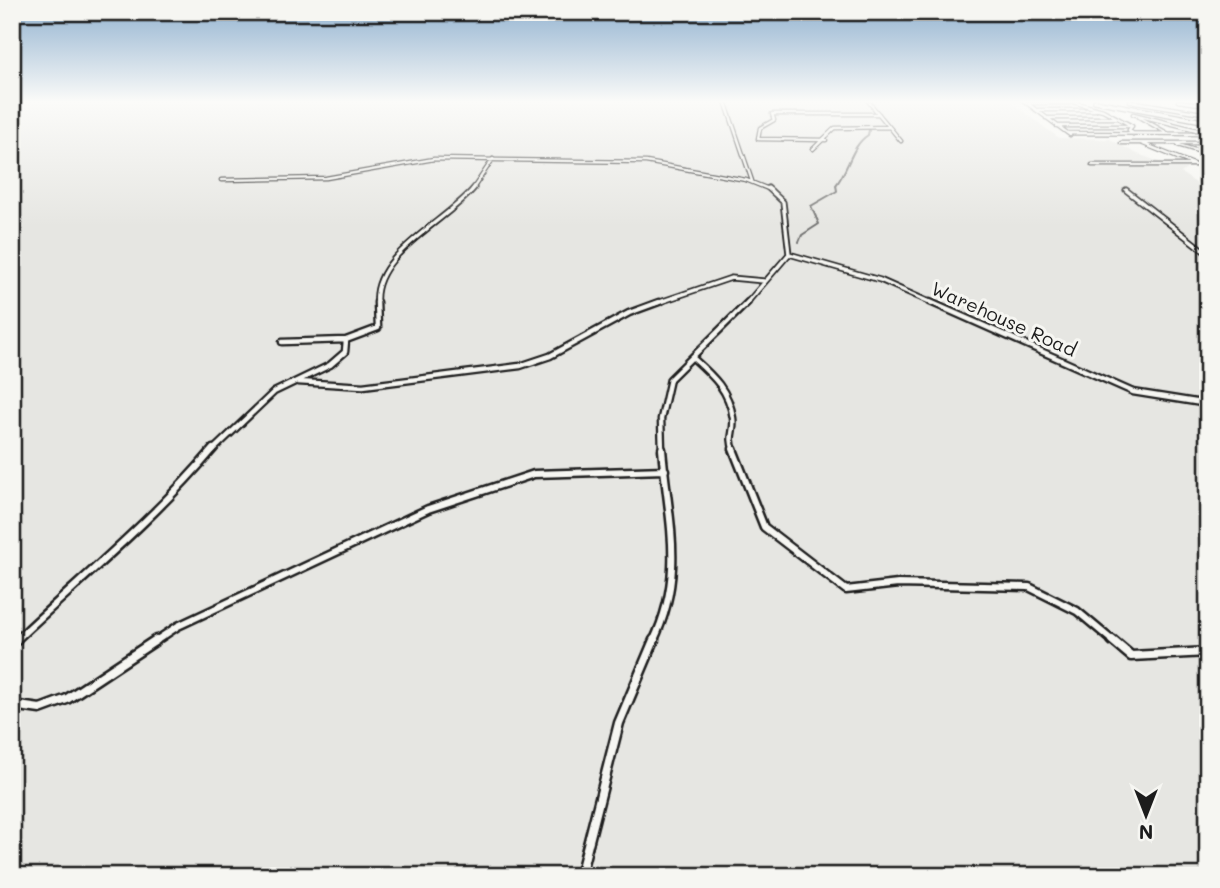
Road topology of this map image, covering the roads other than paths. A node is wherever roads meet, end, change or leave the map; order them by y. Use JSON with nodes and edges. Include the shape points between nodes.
{"nodes":[{"id":1,"x":739,"y":142,"type":"edge"},
{"id":2,"x":822,"y":142,"type":"edge"},
{"id":3,"x":1121,"y":143,"type":"dead end"},
{"id":4,"x":1141,"y":143,"type":"junction"},
{"id":5,"x":1175,"y":143,"type":"junction"},
{"id":6,"x":1208,"y":143,"type":"edge"},
{"id":7,"x":813,"y":149,"type":"dead end"},
{"id":8,"x":1208,"y":154,"type":"edge"},
{"id":9,"x":493,"y":159,"type":"junction"},
{"id":10,"x":1092,"y":165,"type":"dead end"},
{"id":11,"x":1196,"y":166,"type":"junction"},
{"id":12,"x":1208,"y":166,"type":"edge"},
{"id":13,"x":221,"y":180,"type":"dead end"},
{"id":14,"x":752,"y":181,"type":"junction"},
{"id":15,"x":1126,"y":190,"type":"dead end"},
{"id":16,"x":789,"y":254,"type":"junction"},
{"id":17,"x":1208,"y":254,"type":"edge"},
{"id":18,"x":764,"y":281,"type":"junction"},
{"id":19,"x":346,"y":340,"type":"junction"},
{"id":20,"x":282,"y":342,"type":"dead end"},
{"id":21,"x":693,"y":358,"type":"junction"},
{"id":22,"x":296,"y":381,"type":"junction"},
{"id":23,"x":1208,"y":404,"type":"edge"},
{"id":24,"x":665,"y":470,"type":"junction"},
{"id":25,"x":12,"y":644,"type":"edge"},
{"id":26,"x":1208,"y":652,"type":"edge"},
{"id":27,"x":12,"y":705,"type":"edge"},
{"id":28,"x":580,"y":876,"type":"edge"}],
"edges":[{"from":1,"to":14,"type":"street"},
{"from":2,"to":7,"type":"street"},
{"from":3,"to":4,"type":"street"},
{"from":4,"to":5,"type":"street"},
{"from":4,"to":11,"type":"street"},
{"from":5,"to":6,"type":"street"},
{"from":5,"to":8,"type":"street"},
{"from":9,"to":13,"type":"street","via":[[426,160],[317,179]]},
{"from":9,"to":14,"type":"street","via":[[646,162]]},
{"from":9,"to":19,"type":"street","via":[[482,179],[409,243],[384,273],[376,287],[378,328]]},
{"from":10,"to":11,"type":"street"},
{"from":11,"to":12,"type":"street"},
{"from":14,"to":16,"type":"street","via":[[783,202]]},
{"from":15,"to":17,"type":"street"},
{"from":16,"to":18,"type":"street"},
{"from":16,"to":23,"type":"street","name":"Warehouse Road","via":[[880,280],[1133,392]]},
{"from":18,"to":21,"type":"street"},
{"from":18,"to":22,"type":"street","via":[[731,278],[656,303],[550,356],[520,366],[363,386]]},
{"from":19,"to":20,"type":"street"},
{"from":19,"to":22,"type":"street","via":[[343,356]]},
{"from":21,"to":24,"type":"street","via":[[663,392]]},
{"from":21,"to":26,"type":"street","via":[[724,391],[734,421],[729,438],[764,527],[846,590],[898,584],[1029,587],[1077,611],[1131,656]]},
{"from":22,"to":25,"type":"street","via":[[274,392],[232,431],[182,489]]},
{"from":24,"to":27,"type":"street","via":[[534,474],[428,509],[178,626],[54,705],[40,709]]},
{"from":24,"to":28,"type":"street","via":[[674,567],[672,598],[626,701]]}]}
